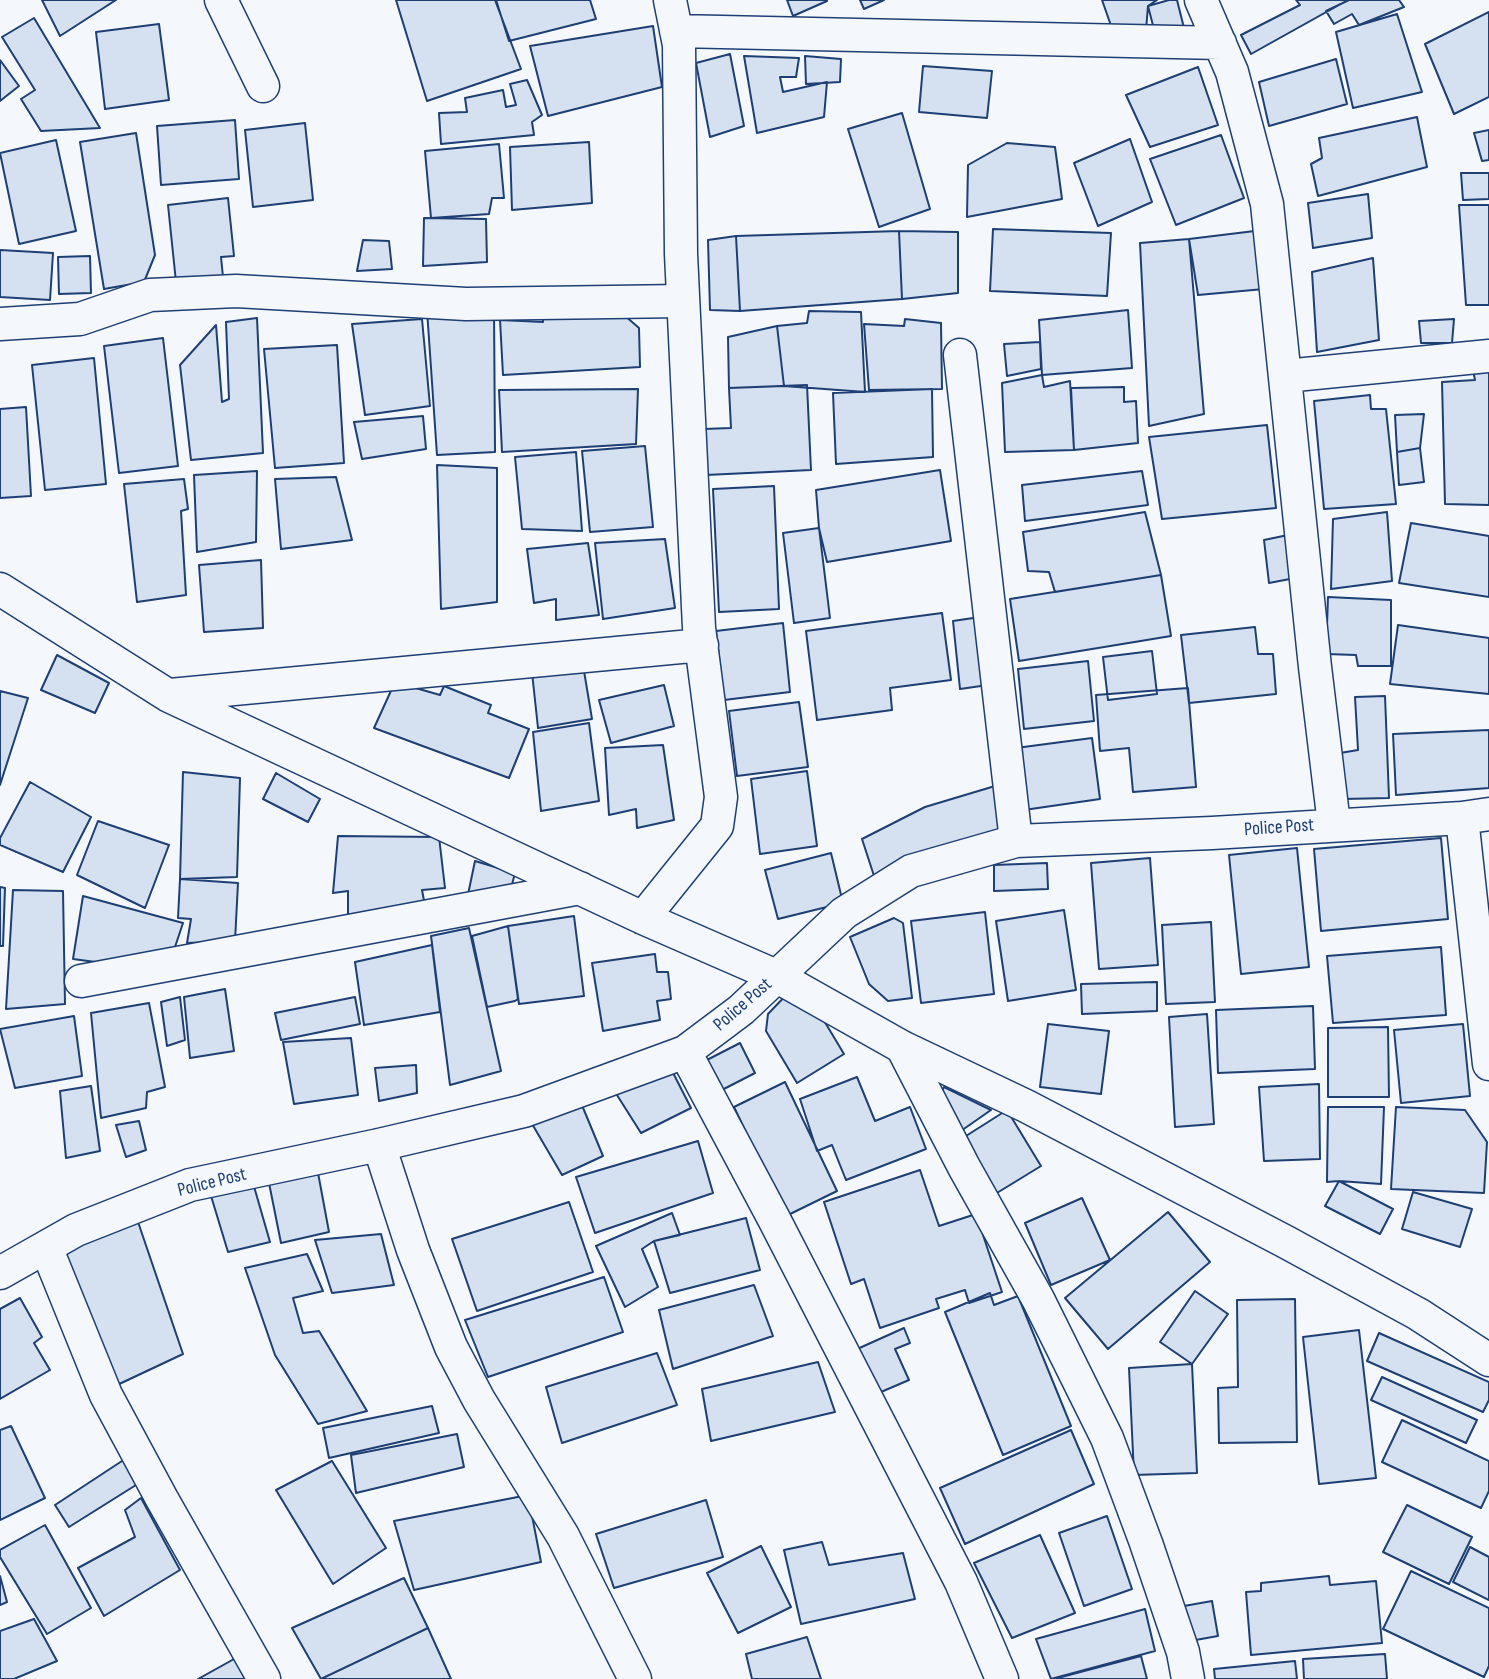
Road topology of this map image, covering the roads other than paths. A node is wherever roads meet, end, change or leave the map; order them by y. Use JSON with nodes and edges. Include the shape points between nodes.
{"nodes":[{"id":1,"x":221,"y":0,"type":"edge"},
{"id":2,"x":670,"y":0,"type":"edge"},
{"id":3,"x":1201,"y":0,"type":"edge"},
{"id":4,"x":676,"y":31,"type":"junction"},
{"id":5,"x":1220,"y":43,"type":"junction"},
{"id":6,"x":263,"y":86,"type":"dead end"},
{"id":7,"x":683,"y":301,"type":"junction"},
{"id":8,"x":0,"y":324,"type":"edge"},
{"id":9,"x":960,"y":355,"type":"dead end"},
{"id":10,"x":1489,"y":356,"type":"edge"},
{"id":11,"x":1285,"y":376,"type":"junction"},
{"id":12,"x":0,"y":589,"type":"edge"},
{"id":13,"x":702,"y":645,"type":"junction"},
{"id":14,"x":169,"y":696,"type":"junction"},
{"id":15,"x":1475,"y":816,"type":"edge"},
{"id":16,"x":1334,"y":824,"type":"junction"},
{"id":17,"x":1016,"y":841,"type":"junction"},
{"id":18,"x":580,"y":888,"type":"junction"},
{"id":19,"x":643,"y":918,"type":"junction"},
{"id":20,"x":776,"y":976,"type":"junction"},
{"id":21,"x":81,"y":981,"type":"dead end"},
{"id":22,"x":902,"y":1047,"type":"junction"},
{"id":23,"x":685,"y":1052,"type":"junction"},
{"id":24,"x":1489,"y":1064,"type":"edge"},
{"id":25,"x":379,"y":1145,"type":"junction"},
{"id":26,"x":46,"y":1247,"type":"junction"},
{"id":27,"x":0,"y":1273,"type":"edge"},
{"id":28,"x":1489,"y":1360,"type":"edge"},
{"id":29,"x":264,"y":1679,"type":"edge"},
{"id":30,"x":635,"y":1679,"type":"edge"},
{"id":31,"x":1002,"y":1679,"type":"edge"},
{"id":32,"x":1188,"y":1679,"type":"edge"}],
"edges":[{"from":1,"to":6,"type":"street"},
{"from":2,"to":4,"type":"street"},
{"from":3,"to":5,"type":"street"},
{"from":4,"to":5,"type":"street"},
{"from":4,"to":7,"type":"street"},
{"from":5,"to":11,"type":"street","via":[[1232,72],[1266,204]]},
{"from":7,"to":8,"type":"street","via":[[466,304],[236,290],[150,295],[80,319]]},
{"from":7,"to":13,"type":"street"},
{"from":9,"to":17,"type":"street"},
{"from":10,"to":11,"type":"street"},
{"from":11,"to":16,"type":"street"},
{"from":12,"to":14,"type":"street"},
{"from":13,"to":14,"type":"street"},
{"from":13,"to":19,"type":"street","via":[[721,797],[717,826]]},
{"from":14,"to":18,"type":"street"},
{"from":15,"to":16,"type":"street","name":"Police Post"},
{"from":15,"to":24,"type":"street"},
{"from":16,"to":17,"type":"street","name":"Police Post"},
{"from":17,"to":20,"type":"street","name":"Police Post","via":[[911,872],[844,913]]},
{"from":18,"to":19,"type":"street"},
{"from":18,"to":21,"type":"street"},
{"from":19,"to":20,"type":"street"},
{"from":20,"to":22,"type":"street"},
{"from":20,"to":23,"type":"street","name":"Police Post","via":[[741,1010]]},
{"from":22,"to":28,"type":"street","via":[[1026,1106],[1286,1242],[1418,1314]]},
{"from":22,"to":32,"type":"street","via":[[1107,1438],[1179,1640]]},
{"from":23,"to":25,"type":"street","name":"Police Post","via":[[524,1111]]},
{"from":23,"to":31,"type":"street","via":[[961,1582]]},
{"from":25,"to":26,"type":"street","name":"Police Post","via":[[190,1185],[76,1230]]},
{"from":25,"to":30,"type":"street","via":[[451,1347],[563,1536]]},
{"from":26,"to":27,"type":"street","name":"Police Post"},
{"from":26,"to":29,"type":"street","via":[[106,1395]]}]}
